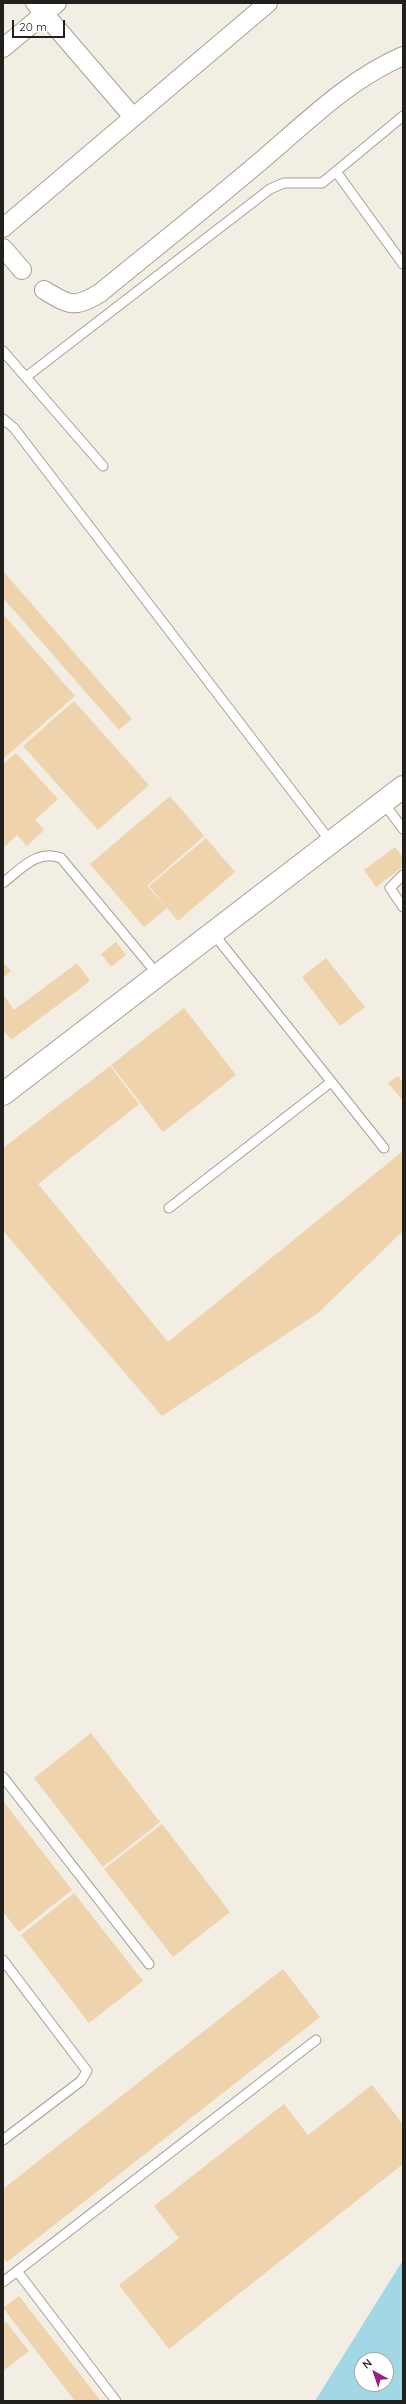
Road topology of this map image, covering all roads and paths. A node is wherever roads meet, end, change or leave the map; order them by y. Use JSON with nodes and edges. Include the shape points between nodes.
{"nodes":[{"id":1,"x":268,"y":3,"type":"edge"},
{"id":2,"x":45,"y":6,"type":"edge"},
{"id":3,"x":3,"y":48,"type":"edge"},
{"id":4,"x":403,"y":56,"type":"edge"},
{"id":5,"x":403,"y":116,"type":"edge"},
{"id":6,"x":133,"y":117,"type":"junction"},
{"id":7,"x":337,"y":173,"type":"junction"},
{"id":8,"x":3,"y":228,"type":"edge"},
{"id":9,"x":3,"y":248,"type":"edge"},
{"id":10,"x":403,"y":264,"type":"edge"},
{"id":11,"x":22,"y":270,"type":"dead end"},
{"id":12,"x":44,"y":290,"type":"dead end"},
{"id":13,"x":3,"y":351,"type":"edge"},
{"id":14,"x":26,"y":377,"type":"junction"},
{"id":15,"x":3,"y":419,"type":"edge"},
{"id":16,"x":103,"y":466,"type":"dead end"},
{"id":17,"x":403,"y":787,"type":"edge"},
{"id":18,"x":383,"y":802,"type":"junction"},
{"id":19,"x":403,"y":828,"type":"edge"},
{"id":20,"x":331,"y":842,"type":"junction"},
{"id":21,"x":403,"y":875,"type":"edge"},
{"id":22,"x":3,"y":883,"type":"edge"},
{"id":23,"x":403,"y":907,"type":"edge"},
{"id":24,"x":213,"y":933,"type":"junction"},
{"id":25,"x":158,"y":975,"type":"junction"},
{"id":26,"x":331,"y":1082,"type":"junction"},
{"id":27,"x":3,"y":1094,"type":"edge"},
{"id":28,"x":384,"y":1148,"type":"dead end"},
{"id":29,"x":169,"y":1208,"type":"dead end"},
{"id":30,"x":3,"y":1777,"type":"edge"},
{"id":31,"x":3,"y":1960,"type":"edge"},
{"id":32,"x":149,"y":1964,"type":"dead end"},
{"id":33,"x":316,"y":2040,"type":"dead end"},
{"id":34,"x":3,"y":2140,"type":"edge"},
{"id":35,"x":17,"y":2271,"type":"junction"},
{"id":36,"x":3,"y":2282,"type":"edge"},
{"id":37,"x":116,"y":2401,"type":"edge"}],
"edges":[{"from":1,"to":6,"type":"street"},
{"from":2,"to":3,"type":"street"},
{"from":2,"to":6,"type":"street"},
{"from":4,"to":12,"type":"street","via":[[378,68],[337,95],[100,293],[86,302],[66,304]]},
{"from":5,"to":7,"type":"lane"},
{"from":6,"to":8,"type":"street"},
{"from":7,"to":10,"type":"lane"},
{"from":7,"to":14,"type":"lane","via":[[322,183],[284,183],[270,189]]},
{"from":9,"to":11,"type":"street"},
{"from":13,"to":14,"type":"lane"},
{"from":14,"to":16,"type":"lane"},
{"from":15,"to":20,"type":"lane","via":[[14,428]]},
{"from":17,"to":18,"type":"street"},
{"from":18,"to":19,"type":"lane"},
{"from":18,"to":20,"type":"street"},
{"from":20,"to":24,"type":"street"},
{"from":21,"to":23,"type":"lane","via":[[390,888]]},
{"from":22,"to":25,"type":"lane","via":[[34,859],[50,854],[61,858]]},
{"from":24,"to":25,"type":"street"},
{"from":24,"to":26,"type":"lane"},
{"from":25,"to":27,"type":"street"},
{"from":26,"to":28,"type":"lane"},
{"from":26,"to":29,"type":"lane"},
{"from":30,"to":32,"type":"lane"},
{"from":31,"to":34,"type":"lane","via":[[87,2071],[81,2081]]},
{"from":33,"to":35,"type":"lane"},
{"from":35,"to":36,"type":"lane"},
{"from":35,"to":37,"type":"lane"}]}
